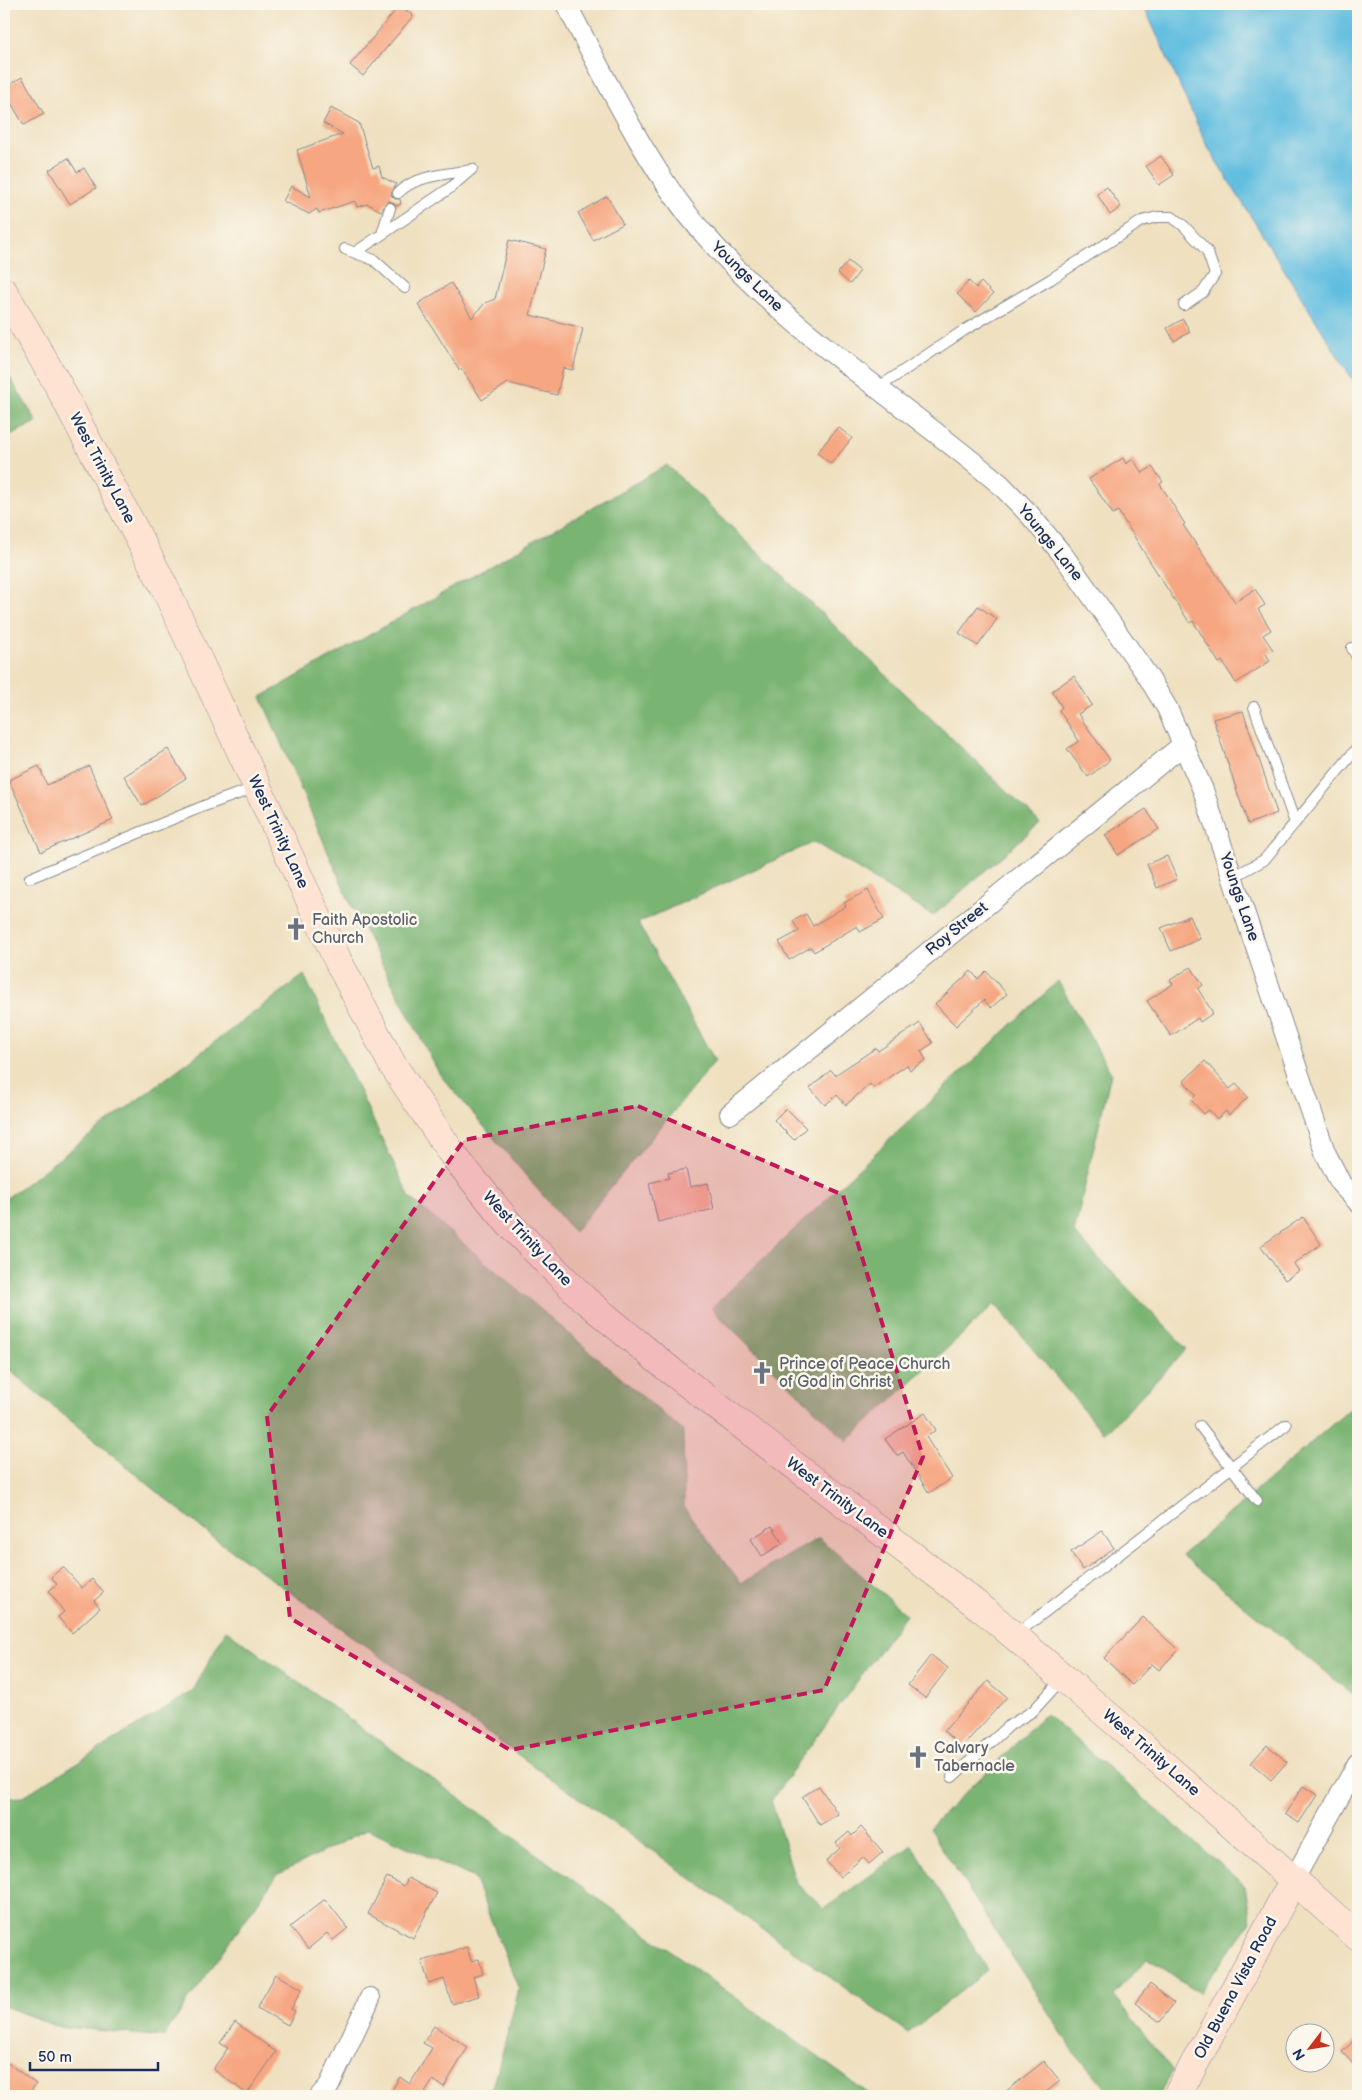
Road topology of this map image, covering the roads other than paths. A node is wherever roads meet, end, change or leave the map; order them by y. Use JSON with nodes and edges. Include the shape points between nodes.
{"nodes":[{"id":1,"x":566,"y":4,"type":"edge"},
{"id":2,"x":398,"y":193,"type":"dead end"},
{"id":3,"x":390,"y":208,"type":"dead end"},
{"id":4,"x":382,"y":234,"type":"junction"},
{"id":5,"x":345,"y":249,"type":"dead end"},
{"id":6,"x":356,"y":252,"type":"junction"},
{"id":7,"x":405,"y":288,"type":"dead end"},
{"id":8,"x":1184,"y":305,"type":"dead end"},
{"id":9,"x":7,"y":306,"type":"edge"},
{"id":10,"x":879,"y":387,"type":"junction"},
{"id":11,"x":1352,"y":648,"type":"dead end"},
{"id":12,"x":1358,"y":658,"type":"edge"},
{"id":13,"x":1254,"y":707,"type":"dead end"},
{"id":14,"x":1184,"y":744,"type":"junction"},
{"id":15,"x":1358,"y":747,"type":"edge"},
{"id":16,"x":258,"y":787,"type":"junction"},
{"id":17,"x":1295,"y":823,"type":"junction"},
{"id":18,"x":1232,"y":877,"type":"junction"},
{"id":19,"x":30,"y":878,"type":"dead end"},
{"id":20,"x":730,"y":1114,"type":"dead end"},
{"id":21,"x":1358,"y":1202,"type":"edge"},
{"id":22,"x":1286,"y":1425,"type":"dead end"},
{"id":23,"x":1200,"y":1426,"type":"dead end"},
{"id":24,"x":1231,"y":1468,"type":"junction"},
{"id":25,"x":1257,"y":1501,"type":"dead end"},
{"id":26,"x":1015,"y":1636,"type":"junction"},
{"id":27,"x":1063,"y":1677,"type":"junction"},
{"id":28,"x":1358,"y":1763,"type":"edge"},
{"id":29,"x":952,"y":1777,"type":"dead end"},
{"id":30,"x":1294,"y":1879,"type":"junction"},
{"id":31,"x":1358,"y":1937,"type":"edge"},
{"id":32,"x":370,"y":1998,"type":"dead end"},
{"id":33,"x":320,"y":2096,"type":"edge"},
{"id":34,"x":1178,"y":2096,"type":"edge"}],
"edges":[{"from":1,"to":10,"type":"street","name":"Youngs Lane","via":[[643,148],[702,233],[761,293]]},
{"from":2,"to":4,"type":"lane","via":[[425,179],[472,169],[450,188]]},
{"from":3,"to":4,"type":"lane"},
{"from":4,"to":6,"type":"lane"},
{"from":5,"to":6,"type":"lane"},
{"from":6,"to":7,"type":"lane","via":[[374,260]]},
{"from":8,"to":10,"type":"lane","via":[[1203,292],[1215,274],[1207,252],[1184,226],[1172,217],[1157,216],[1142,221],[963,331]]},
{"from":9,"to":16,"type":"main road","name":"West Trinity Lane","via":[[58,385],[164,586]]},
{"from":10,"to":14,"type":"street","name":"Youngs Lane","via":[[1001,485],[1030,515],[1063,555],[1148,675]]},
{"from":11,"to":12,"type":"lane"},
{"from":13,"to":17,"type":"lane"},
{"from":14,"to":18,"type":"street","name":"Youngs Lane"},
{"from":14,"to":20,"type":"street","name":"Roy Street"},
{"from":15,"to":17,"type":"lane"},
{"from":16,"to":19,"type":"lane"},
{"from":16,"to":26,"type":"main road","name":"West Trinity Lane","via":[[338,961],[392,1064],[453,1156],[510,1225],[584,1299],[672,1372]]},
{"from":17,"to":18,"type":"lane","via":[[1264,860]]},
{"from":18,"to":21,"type":"street","name":"Youngs Lane","via":[[1325,1152],[1342,1184]]},
{"from":22,"to":24,"type":"lane"},
{"from":23,"to":24,"type":"lane"},
{"from":24,"to":25,"type":"lane"},
{"from":24,"to":26,"type":"lane"},
{"from":26,"to":27,"type":"main road","name":"West Trinity Lane"},
{"from":27,"to":29,"type":"lane","via":[[1033,1711],[1010,1725]]},
{"from":27,"to":30,"type":"main road","name":"West Trinity Lane"},
{"from":28,"to":30,"type":"street"},
{"from":30,"to":31,"type":"main road","name":"West Trinity Lane"},
{"from":30,"to":34,"type":"main road","name":"Old Buena Vista Road"},
{"from":32,"to":33,"type":"street","via":[[328,2086]]}]}
